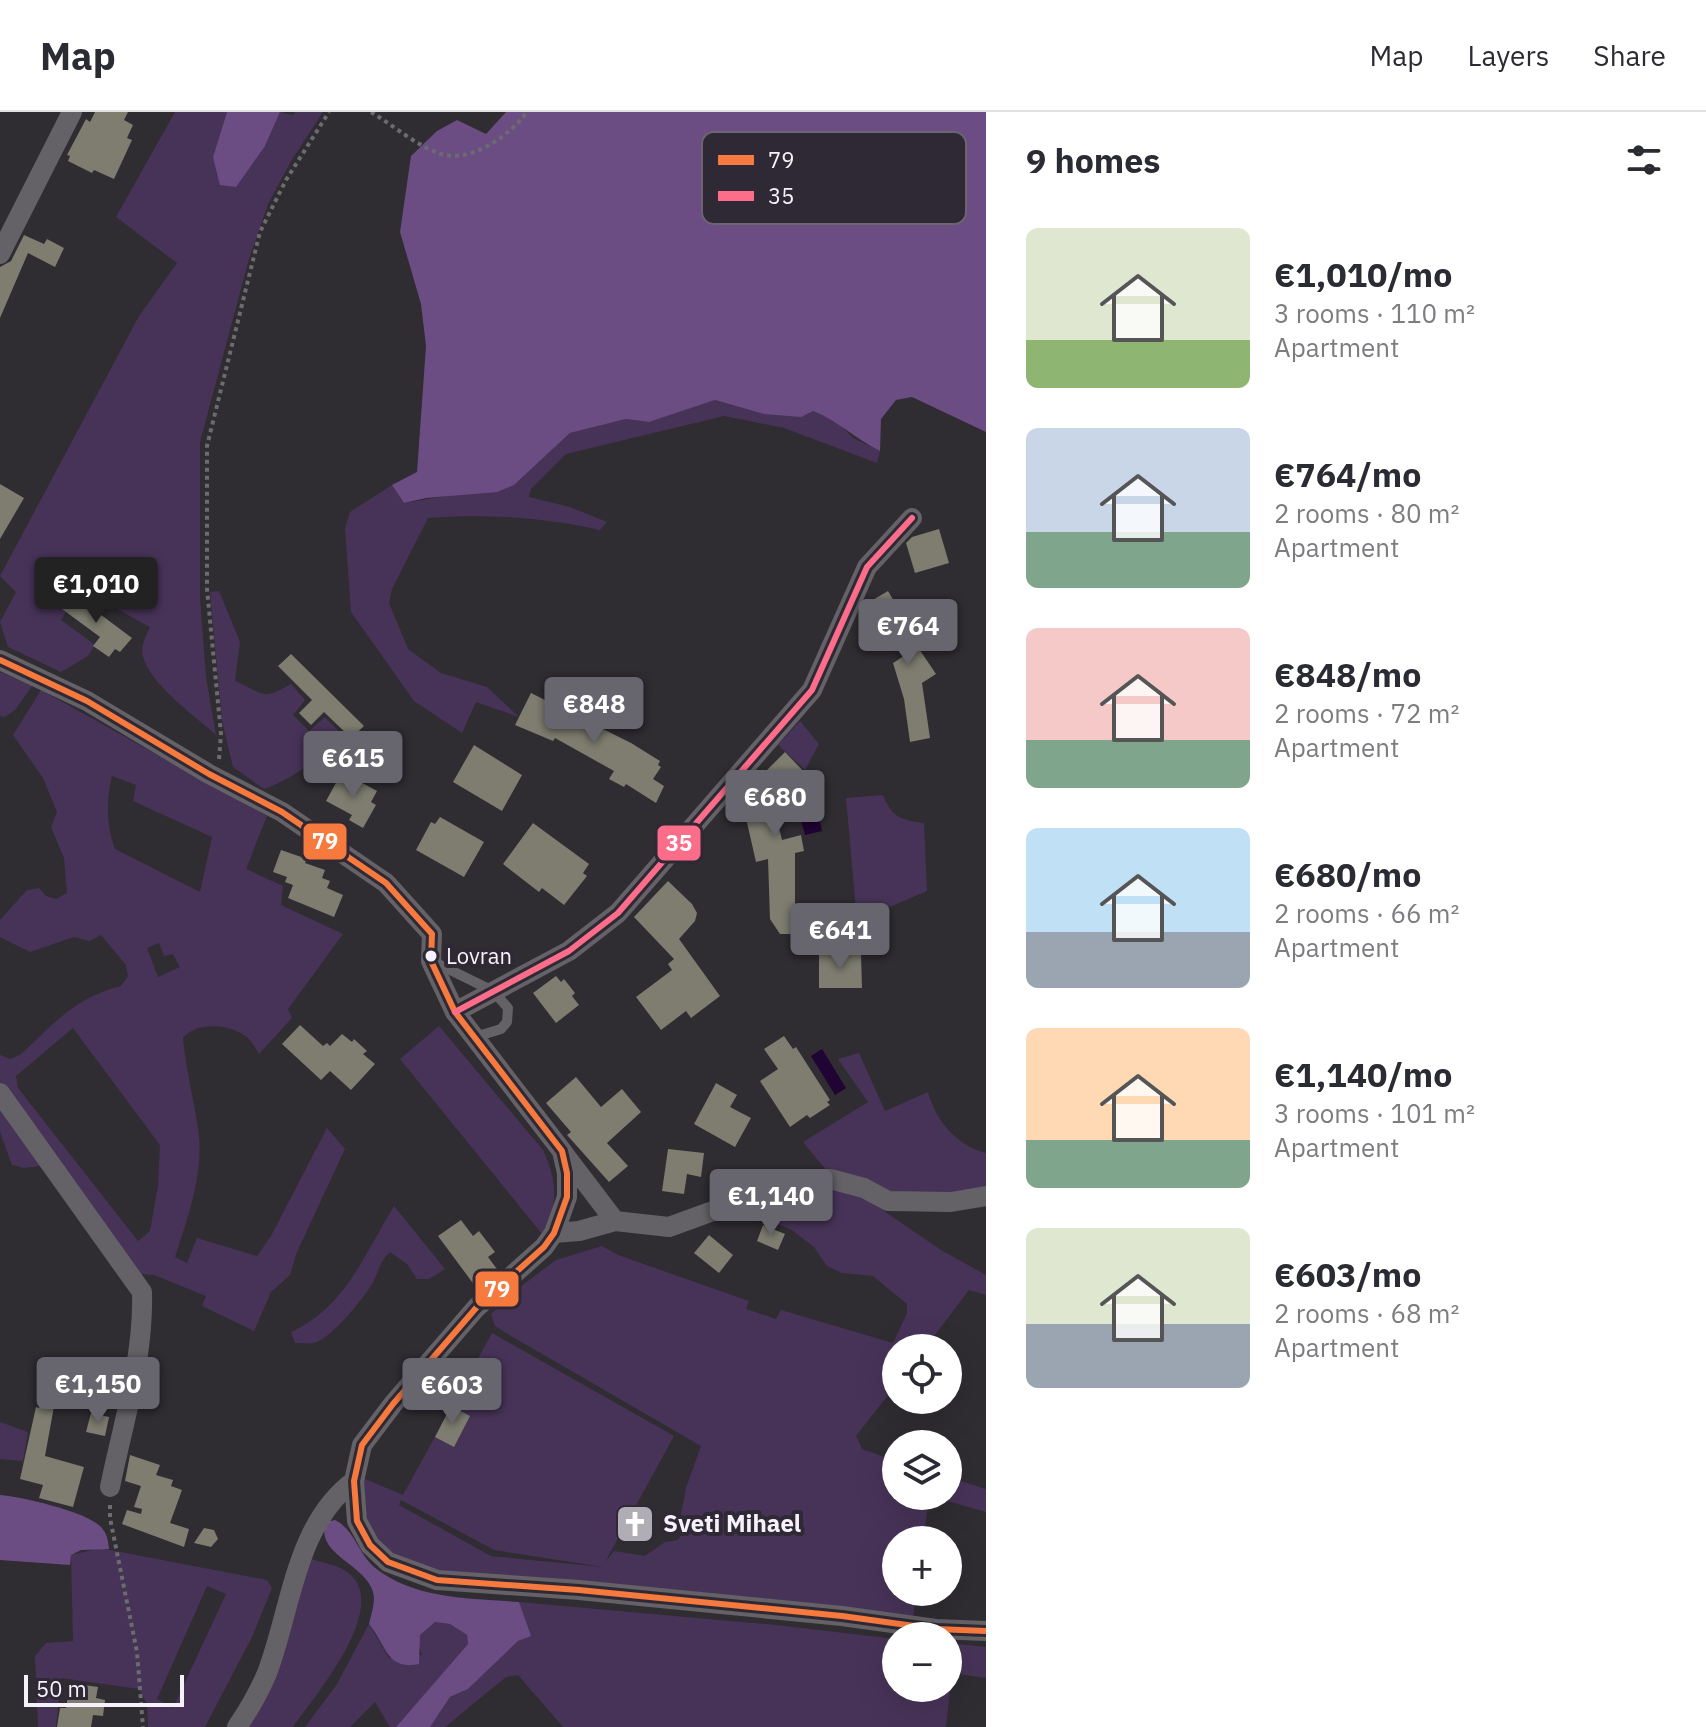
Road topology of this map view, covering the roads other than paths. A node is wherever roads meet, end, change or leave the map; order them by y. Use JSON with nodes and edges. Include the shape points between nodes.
{"nodes":[{"id":1,"x":72,"y":112,"type":"edge"},
{"id":2,"x":0,"y":254,"type":"edge"},
{"id":3,"x":912,"y":518,"type":"dead end"},
{"id":4,"x":0,"y":660,"type":"edge"},
{"id":5,"x":431,"y":961,"type":"junction"},
{"id":6,"x":493,"y":991,"type":"junction"},
{"id":7,"x":455,"y":1012,"type":"junction"},
{"id":8,"x":473,"y":1038,"type":"junction"},
{"id":9,"x":0,"y":1093,"type":"edge"},
{"id":10,"x":562,"y":1151,"type":"junction"},
{"id":11,"x":986,"y":1196,"type":"edge"},
{"id":12,"x":615,"y":1221,"type":"junction"},
{"id":13,"x":554,"y":1233,"type":"junction"},
{"id":14,"x":354,"y":1481,"type":"junction"},
{"id":15,"x":110,"y":1487,"type":"road end"},
{"id":16,"x":986,"y":1631,"type":"edge"},
{"id":17,"x":237,"y":1727,"type":"edge"}],
"edges":[{"from":1,"to":2,"type":"street"},
{"from":3,"to":6,"type":"street","via":[[867,567],[812,690],[618,913],[569,951]]},
{"from":4,"to":5,"type":"street","via":[[87,701],[282,812],[386,883],[432,934]]},
{"from":5,"to":6,"type":"lane"},
{"from":5,"to":7,"type":"street"},
{"from":6,"to":7,"type":"street"},
{"from":6,"to":8,"type":"lane","via":[[508,1008],[507,1022]]},
{"from":7,"to":8,"type":"street"},
{"from":8,"to":10,"type":"street"},
{"from":9,"to":15,"type":"street","via":[[142,1292],[143,1323]]},
{"from":10,"to":12,"type":"street"},
{"from":10,"to":13,"type":"street","via":[[567,1197]]},
{"from":11,"to":12,"type":"street","via":[[951,1202],[888,1201],[830,1179],[787,1184],[669,1227]]},
{"from":12,"to":13,"type":"street"},
{"from":13,"to":14,"type":"street","via":[[476,1308],[393,1404],[362,1445]]},
{"from":14,"to":16,"type":"street","via":[[357,1521],[370,1545],[388,1562],[437,1580]]},
{"from":14,"to":17,"type":"street","via":[[339,1492],[294,1574],[266,1674]]}]}
